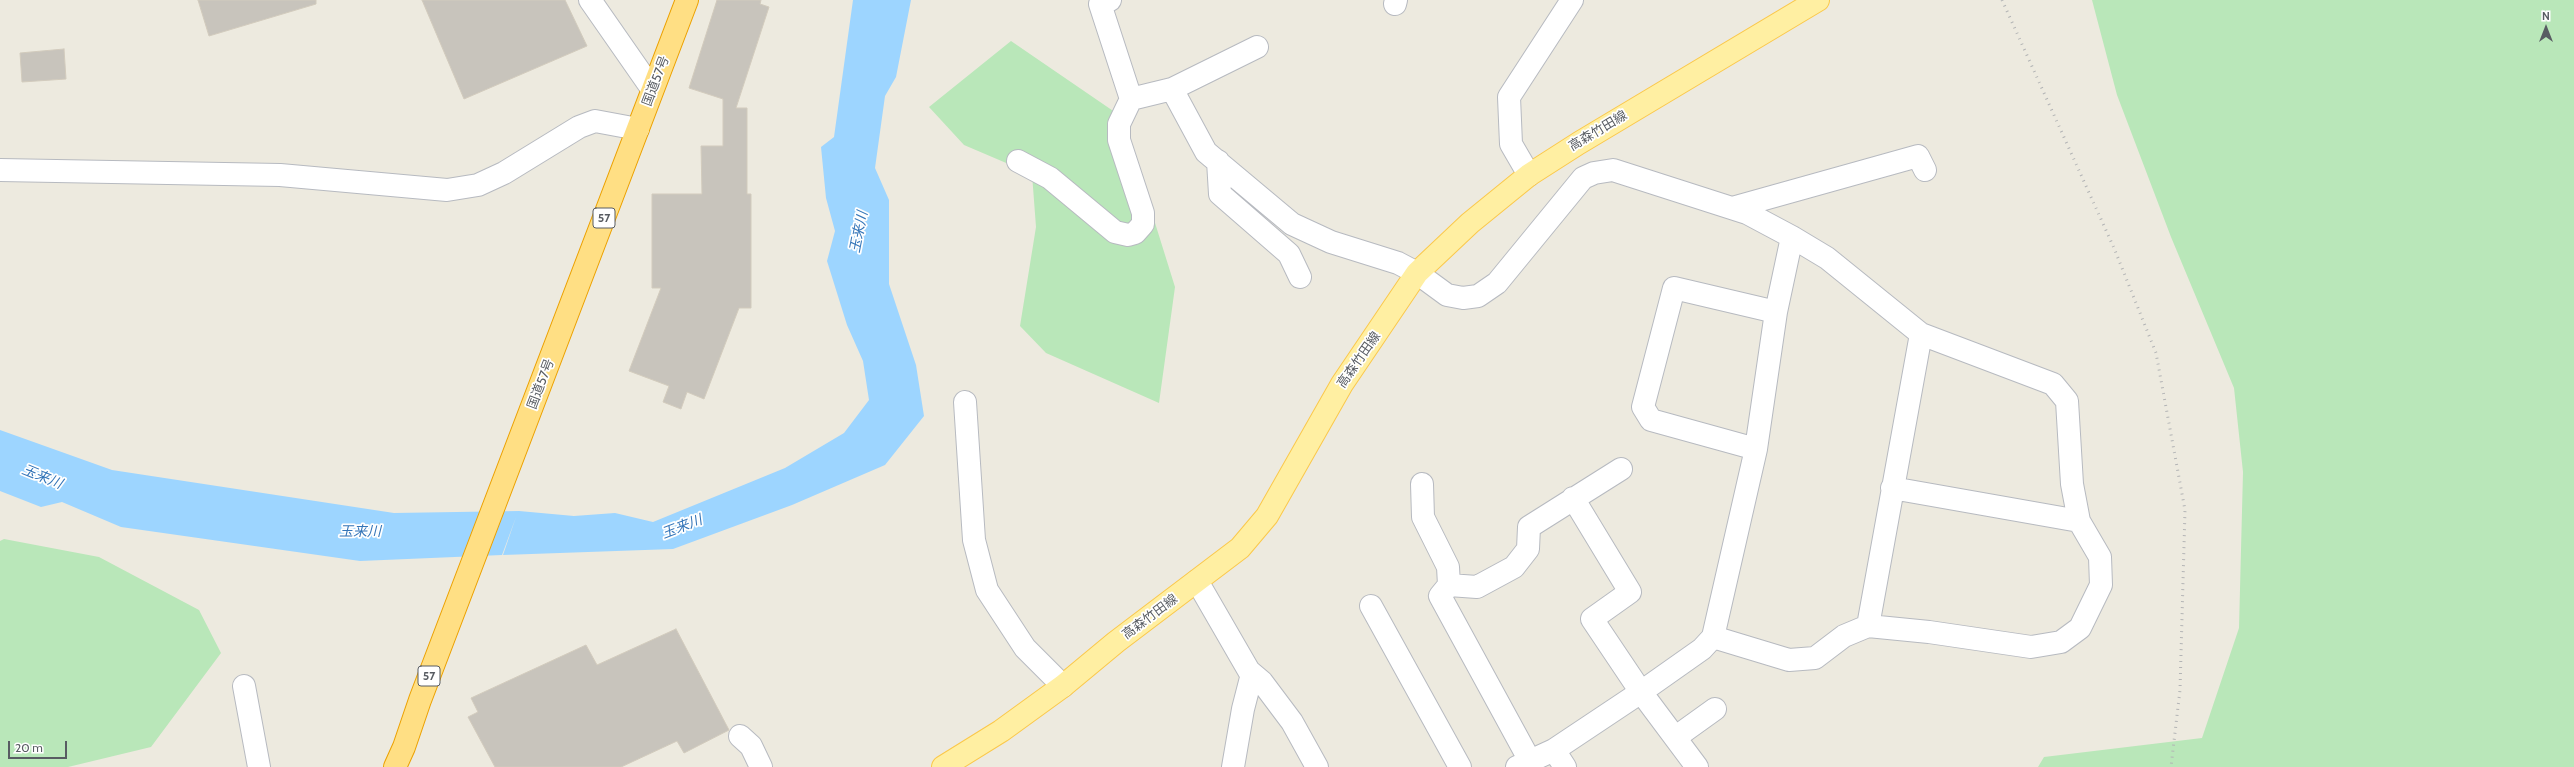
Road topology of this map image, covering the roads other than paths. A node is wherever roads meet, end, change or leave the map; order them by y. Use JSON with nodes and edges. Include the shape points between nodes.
{"nodes":[{"id":1,"x":590,"y":0,"type":"edge"},
{"id":2,"x":687,"y":0,"type":"edge"},
{"id":3,"x":1110,"y":0,"type":"edge"},
{"id":4,"x":1572,"y":0,"type":"edge"},
{"id":5,"x":1818,"y":0,"type":"edge"},
{"id":6,"x":1257,"y":47,"type":"dead end"},
{"id":7,"x":652,"y":89,"type":"junction"},
{"id":8,"x":1172,"y":89,"type":"junction"},
{"id":9,"x":1132,"y":99,"type":"junction"},
{"id":10,"x":638,"y":129,"type":"junction"},
{"id":11,"x":1018,"y":161,"type":"dead end"},
{"id":12,"x":1218,"y":161,"type":"junction"},
{"id":13,"x":0,"y":170,"type":"edge"},
{"id":14,"x":1925,"y":170,"type":"dead end"},
{"id":15,"x":1529,"y":175,"type":"junction"},
{"id":16,"x":1732,"y":208,"type":"junction"},
{"id":17,"x":1792,"y":237,"type":"junction"},
{"id":18,"x":1417,"y":273,"type":"junction"},
{"id":19,"x":1300,"y":277,"type":"dead end"},
{"id":20,"x":1776,"y":312,"type":"junction"},
{"id":21,"x":1921,"y":334,"type":"junction"},
{"id":22,"x":965,"y":402,"type":"dead end"},
{"id":23,"x":1756,"y":449,"type":"junction"},
{"id":24,"x":1622,"y":469,"type":"dead end"},
{"id":25,"x":1422,"y":484,"type":"dead end"},
{"id":26,"x":1892,"y":488,"type":"junction"},
{"id":27,"x":1573,"y":498,"type":"junction"},
{"id":28,"x":2079,"y":521,"type":"junction"},
{"id":29,"x":1197,"y":581,"type":"junction"},
{"id":30,"x":1449,"y":584,"type":"junction"},
{"id":31,"x":1371,"y":606,"type":"dead end"},
{"id":32,"x":1868,"y":626,"type":"junction"},
{"id":33,"x":1713,"y":637,"type":"junction"},
{"id":34,"x":1252,"y":674,"type":"junction"},
{"id":35,"x":244,"y":686,"type":"dead end"},
{"id":36,"x":1063,"y":686,"type":"junction"},
{"id":37,"x":1642,"y":692,"type":"junction"},
{"id":38,"x":1715,"y":709,"type":"dead end"},
{"id":39,"x":740,"y":736,"type":"dead end"},
{"id":40,"x":1676,"y":737,"type":"junction"},
{"id":41,"x":1559,"y":759,"type":"edge"},
{"id":42,"x":1524,"y":764,"type":"edge"},
{"id":43,"x":259,"y":767,"type":"edge"},
{"id":44,"x":395,"y":767,"type":"edge"},
{"id":45,"x":761,"y":767,"type":"edge"},
{"id":46,"x":943,"y":767,"type":"edge"},
{"id":47,"x":1233,"y":767,"type":"edge"},
{"id":48,"x":1317,"y":767,"type":"edge"},
{"id":49,"x":1460,"y":767,"type":"edge"},
{"id":50,"x":1697,"y":767,"type":"edge"}],
"edges":[{"from":1,"to":7,"type":"street"},
{"from":2,"to":7,"type":"highway","name":"国道57号","number":"57"},
{"from":3,"to":9,"type":"street","via":[[1100,4]]},
{"from":4,"to":15,"type":"street","via":[[1509,97],[1511,144]]},
{"from":5,"to":15,"type":"main road","name":"高森竹田線"},
{"from":6,"to":8,"type":"street"},
{"from":7,"to":10,"type":"highway","name":"国道57号","number":"57"},
{"from":8,"to":9,"type":"street"},
{"from":8,"to":12,"type":"street","via":[[1206,152]]},
{"from":9,"to":11,"type":"street","via":[[1119,124],[1119,140],[1143,213],[1143,224],[1135,233],[1128,235],[1115,232],[1050,178]]},
{"from":10,"to":13,"type":"street","via":[[595,121],[579,127],[504,173],[478,185],[447,190],[280,175]]},
{"from":10,"to":44,"type":"highway","name":"国道57号","number":"57"},
{"from":12,"to":18,"type":"street","via":[[1292,224],[1331,242],[1398,263]]},
{"from":12,"to":19,"type":"street","via":[[1220,194],[1288,254]]},
{"from":14,"to":16,"type":"street","via":[[1918,156]]},
{"from":15,"to":18,"type":"main road","name":"高森竹田線","via":[[1470,223]]},
{"from":16,"to":17,"type":"street","via":[[1747,213]]},
{"from":16,"to":18,"type":"street","via":[[1613,170],[1594,173],[1583,178],[1574,188],[1497,283],[1478,296],[1462,298],[1448,295]]},
{"from":17,"to":20,"type":"street"},
{"from":17,"to":21,"type":"street","via":[[1827,258]]},
{"from":18,"to":29,"type":"main road","name":"高森竹田線","via":[[1342,384],[1267,516],[1240,548]]},
{"from":20,"to":23,"type":"street"},
{"from":20,"to":23,"type":"street","via":[[1674,288],[1643,407],[1651,420]]},
{"from":21,"to":26,"type":"street"},
{"from":21,"to":28,"type":"street","via":[[2053,384],[2067,401],[2072,484]]},
{"from":22,"to":36,"type":"street","via":[[974,540],[987,590],[1025,648]]},
{"from":23,"to":33,"type":"street"},
{"from":24,"to":27,"type":"street"},
{"from":25,"to":30,"type":"street","via":[[1423,517],[1448,567]]},
{"from":26,"to":28,"type":"street"},
{"from":26,"to":32,"type":"street"},
{"from":27,"to":30,"type":"street","via":[[1529,527],[1528,550],[1514,567],[1477,587]]},
{"from":27,"to":37,"type":"street","via":[[1630,592],[1592,619]]},
{"from":28,"to":32,"type":"street","via":[[2100,557],[2101,585],[2080,628],[2061,642],[2031,647]]},
{"from":29,"to":34,"type":"street"},
{"from":29,"to":36,"type":"main road","name":"高森竹田線"},
{"from":30,"to":42,"type":"street","via":[[1440,596]]},
{"from":31,"to":49,"type":"street"},
{"from":32,"to":33,"type":"street","via":[[1844,636],[1815,658],[1790,660]]},
{"from":33,"to":37,"type":"street","via":[[1702,649]]},
{"from":34,"to":47,"type":"street","via":[[1243,708]]},
{"from":34,"to":48,"type":"street","via":[[1262,682],[1292,722]]},
{"from":35,"to":43,"type":"street"},
{"from":36,"to":46,"type":"main road","name":"高森竹田線","via":[[1002,731]]},
{"from":37,"to":40,"type":"street"},
{"from":37,"to":41,"type":"street"},
{"from":38,"to":40,"type":"street"},
{"from":39,"to":45,"type":"street","via":[[751,746]]},
{"from":40,"to":50,"type":"street"},
{"from":41,"to":42,"type":"street"}]}
